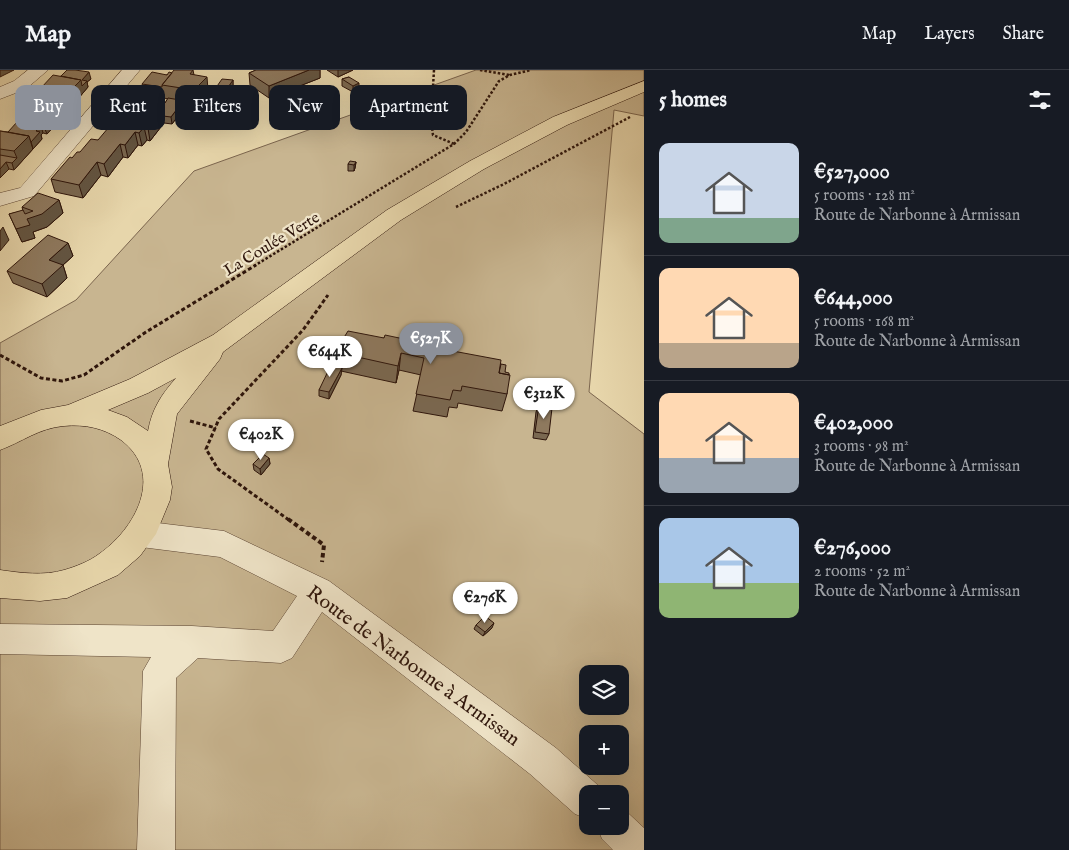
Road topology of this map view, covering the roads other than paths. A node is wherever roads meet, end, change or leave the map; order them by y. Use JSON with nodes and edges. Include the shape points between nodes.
{"nodes":[{"id":1,"x":39,"y":70,"type":"edge"},
{"id":2,"x":131,"y":70,"type":"edge"},
{"id":3,"x":644,"y":86,"type":"edge"},
{"id":4,"x":0,"y":94,"type":"edge"},
{"id":5,"x":0,"y":200,"type":"edge"},
{"id":6,"x":222,"y":341,"type":"junction"},
{"id":7,"x":72,"y":415,"type":"junction"},
{"id":8,"x":0,"y":439,"type":"edge"},
{"id":9,"x":155,"y":463,"type":"junction"},
{"id":10,"x":141,"y":534,"type":"junction"},
{"id":11,"x":0,"y":584,"type":"edge"},
{"id":12,"x":318,"y":591,"type":"junction"},
{"id":13,"x":0,"y":639,"type":"edge"},
{"id":14,"x":192,"y":642,"type":"junction"},
{"id":15,"x":579,"y":793,"type":"edge"},
{"id":16,"x":624,"y":835,"type":"edge"},
{"id":17,"x":156,"y":850,"type":"edge"},
{"id":18,"x":640,"y":850,"type":"edge"}],
"edges":[{"from":1,"to":4,"type":"street","via":[[20,85]]},
{"from":2,"to":5,"type":"street","via":[[27,192]]},
{"from":3,"to":6,"type":"main road","via":[[560,121],[394,215]]},
{"from":6,"to":7,"type":"main road","via":[[139,386]]},
{"from":6,"to":9,"type":"main road","via":[[170,402],[164,414]]},
{"from":7,"to":8,"type":"main road","via":[[39,420]]},
{"from":7,"to":9,"type":"main road","via":[[100,417],[124,427],[143,442]]},
{"from":9,"to":10,"type":"main road","via":[[158,485],[154,510]]},
{"from":10,"to":11,"type":"main road","via":[[109,564],[66,584],[32,589]]},
{"from":10,"to":12,"type":"street","name":"Route de Narbonne à Armissan","via":[[224,544]]},
{"from":12,"to":14,"type":"street","via":[[281,647]]},
{"from":12,"to":15,"type":"street","name":"Route de Narbonne à Armissan","via":[[543,761]]},
{"from":13,"to":14,"type":"street"},
{"from":14,"to":17,"type":"street","via":[[160,671]]},
{"from":16,"to":18,"type":"street"}]}
